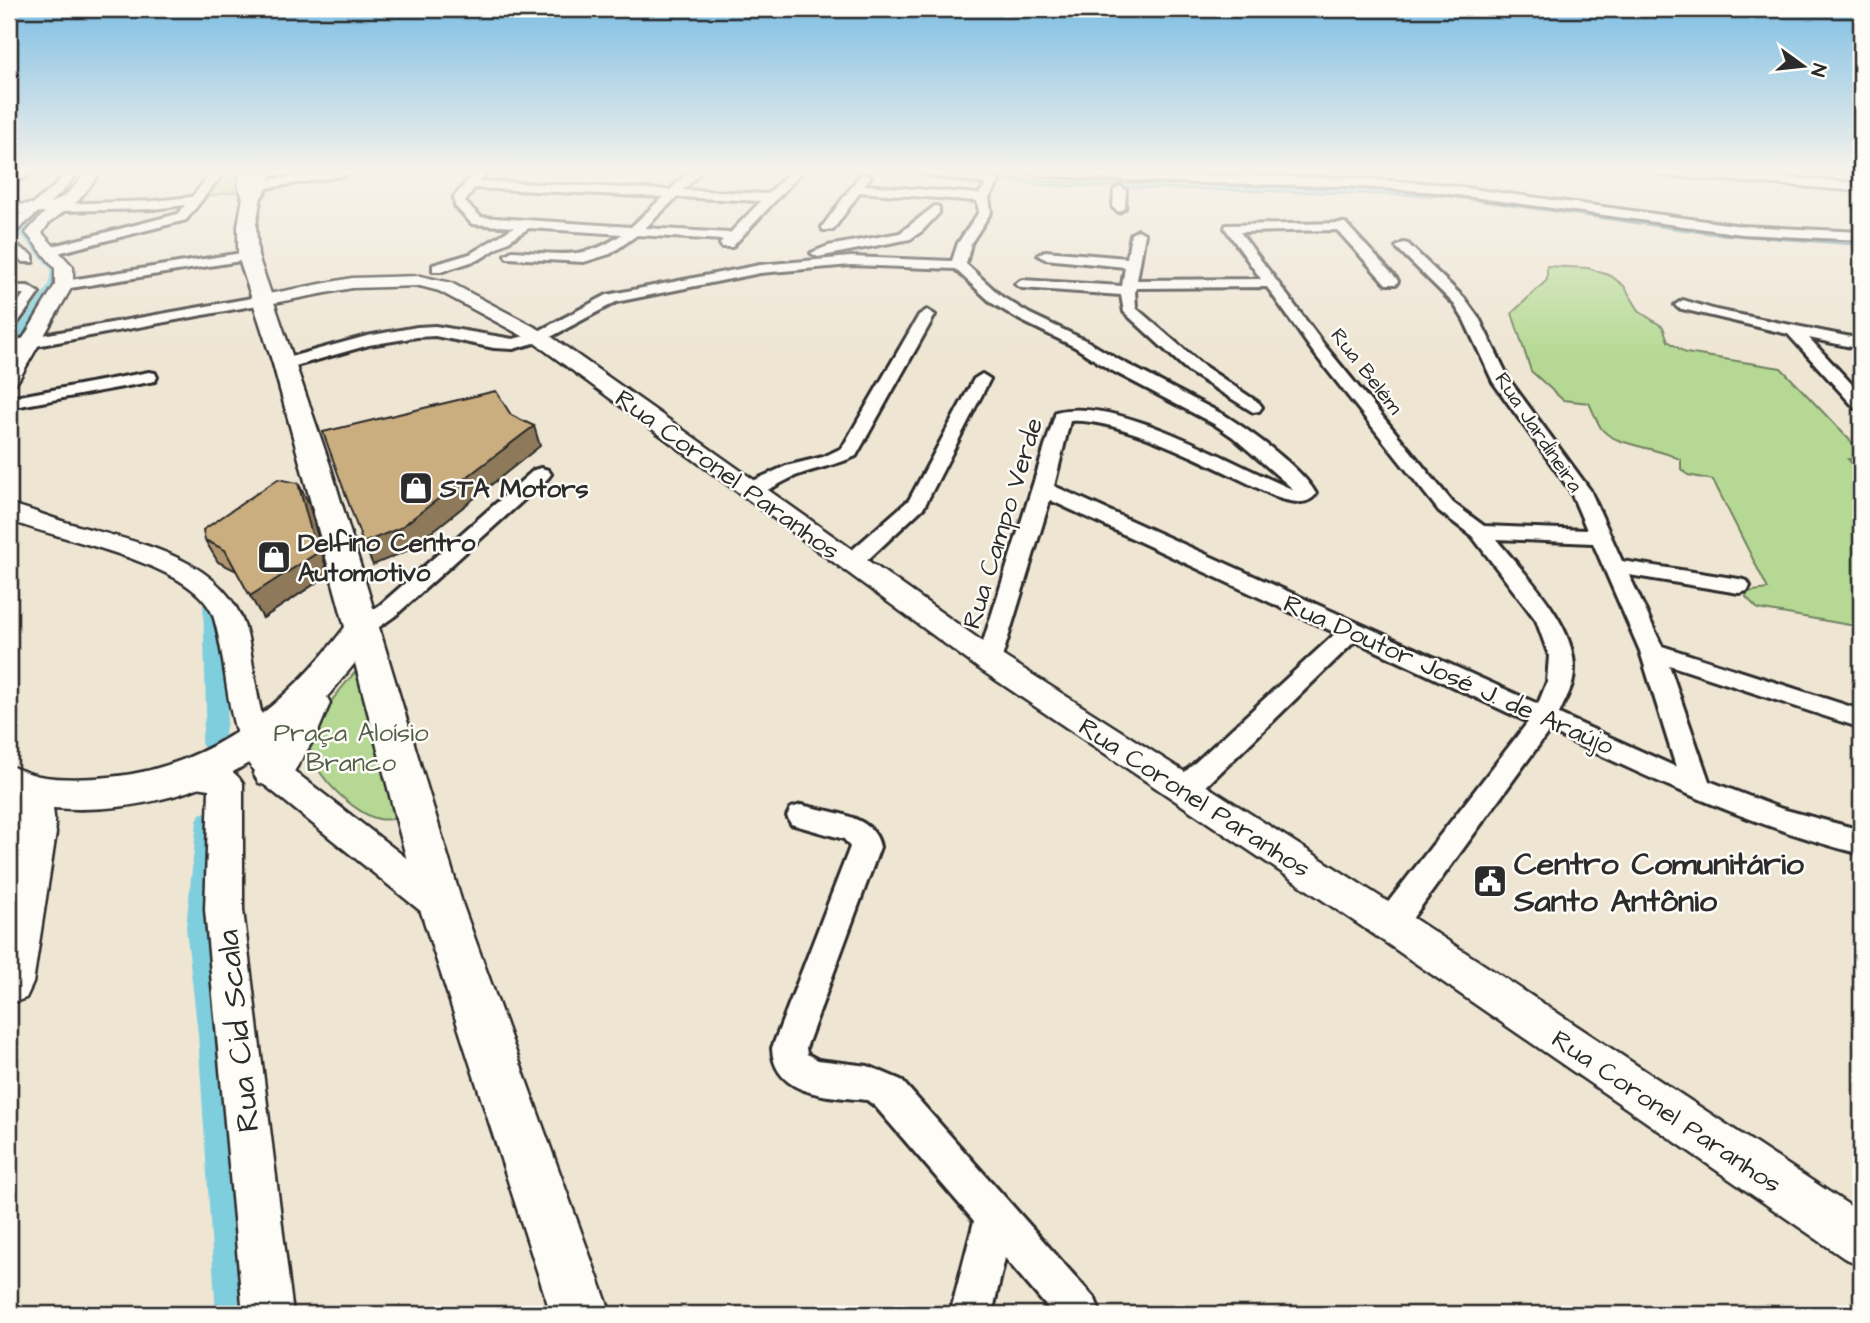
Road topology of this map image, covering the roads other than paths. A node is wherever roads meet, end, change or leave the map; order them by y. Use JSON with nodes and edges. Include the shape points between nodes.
{"nodes":[{"id":1,"x":35,"y":234,"type":"edge"},
{"id":2,"x":118,"y":234,"type":"edge"},
{"id":3,"x":247,"y":234,"type":"edge"},
{"id":4,"x":513,"y":234,"type":"edge"},
{"id":5,"x":627,"y":234,"type":"edge"},
{"id":6,"x":658,"y":234,"type":"edge"},
{"id":7,"x":738,"y":234,"type":"edge"},
{"id":8,"x":908,"y":234,"type":"edge"},
{"id":9,"x":970,"y":234,"type":"edge"},
{"id":10,"x":1138,"y":234,"type":"dead end"},
{"id":11,"x":1235,"y":234,"type":"edge"},
{"id":12,"x":1347,"y":234,"type":"edge"},
{"id":13,"x":1816,"y":234,"type":"edge"},
{"id":14,"x":1861,"y":236,"type":"edge"},
{"id":15,"x":9,"y":245,"type":"edge"},
{"id":16,"x":1403,"y":247,"type":"dead end"},
{"id":17,"x":1841,"y":248,"type":"dead end"},
{"id":18,"x":1861,"y":250,"type":"edge"},
{"id":19,"x":50,"y":251,"type":"junction"},
{"id":20,"x":512,"y":255,"type":"dead end"},
{"id":21,"x":1045,"y":255,"type":"dead end"},
{"id":22,"x":248,"y":256,"type":"junction"},
{"id":23,"x":1132,"y":263,"type":"junction"},
{"id":24,"x":794,"y":264,"type":"junction"},
{"id":25,"x":959,"y":265,"type":"junction"},
{"id":26,"x":9,"y":266,"type":"edge"},
{"id":27,"x":438,"y":268,"type":"dead end"},
{"id":28,"x":1391,"y":281,"type":"dead end"},
{"id":29,"x":1273,"y":283,"type":"junction"},
{"id":30,"x":1022,"y":284,"type":"dead end"},
{"id":31,"x":64,"y":285,"type":"junction"},
{"id":32,"x":1129,"y":288,"type":"junction"},
{"id":33,"x":9,"y":290,"type":"edge"},
{"id":34,"x":262,"y":298,"type":"junction"},
{"id":35,"x":1683,"y":305,"type":"dead end"},
{"id":36,"x":928,"y":315,"type":"dead end"},
{"id":37,"x":10,"y":322,"type":"edge"},
{"id":38,"x":1791,"y":328,"type":"junction"},
{"id":39,"x":538,"y":337,"type":"junction"},
{"id":40,"x":33,"y":342,"type":"junction"},
{"id":41,"x":1861,"y":344,"type":"edge"},
{"id":42,"x":9,"y":346,"type":"edge"},
{"id":43,"x":285,"y":363,"type":"junction"},
{"id":44,"x":12,"y":368,"type":"edge"},
{"id":45,"x":149,"y":377,"type":"dead end"},
{"id":46,"x":982,"y":379,"type":"dead end"},
{"id":47,"x":9,"y":403,"type":"edge"},
{"id":48,"x":1861,"y":404,"type":"edge"},
{"id":49,"x":1254,"y":407,"type":"dead end"},
{"id":50,"x":541,"y":474,"type":"dead end"},
{"id":51,"x":1043,"y":489,"type":"junction"},
{"id":52,"x":749,"y":490,"type":"junction"},
{"id":53,"x":9,"y":511,"type":"edge"},
{"id":54,"x":1479,"y":531,"type":"junction"},
{"id":55,"x":1601,"y":537,"type":"junction"},
{"id":56,"x":852,"y":562,"type":"junction"},
{"id":57,"x":1615,"y":566,"type":"junction"},
{"id":58,"x":1738,"y":586,"type":"dead end"},
{"id":59,"x":363,"y":626,"type":"junction"},
{"id":60,"x":1353,"y":630,"type":"junction"},
{"id":61,"x":1652,"y":651,"type":"junction"},
{"id":62,"x":989,"y":661,"type":"junction"},
{"id":63,"x":1544,"y":719,"type":"junction"},
{"id":64,"x":1861,"y":719,"type":"edge"},
{"id":65,"x":263,"y":758,"type":"junction"},
{"id":66,"x":190,"y":775,"type":"junction"},
{"id":67,"x":16,"y":786,"type":"edge"},
{"id":68,"x":1697,"y":788,"type":"junction"},
{"id":69,"x":1184,"y":790,"type":"junction"},
{"id":70,"x":801,"y":816,"type":"dead end"},
{"id":71,"x":1861,"y":842,"type":"edge"},
{"id":72,"x":441,"y":906,"type":"junction"},
{"id":73,"x":15,"y":907,"type":"edge"},
{"id":74,"x":1390,"y":924,"type":"junction"},
{"id":75,"x":9,"y":983,"type":"edge"},
{"id":76,"x":995,"y":1214,"type":"junction"},
{"id":77,"x":1861,"y":1241,"type":"edge"},
{"id":78,"x":268,"y":1314,"type":"edge"},
{"id":79,"x":582,"y":1314,"type":"edge"},
{"id":80,"x":971,"y":1314,"type":"edge"},
{"id":81,"x":1080,"y":1314,"type":"edge"}],
"edges":[{"from":1,"to":19,"type":"street"},
{"from":2,"to":19,"type":"street"},
{"from":3,"to":22,"type":"main road"},
{"from":4,"to":27,"type":"street","via":[[469,261]]},
{"from":5,"to":20,"type":"street","via":[[597,256]]},
{"from":6,"to":7,"type":"street","via":[[731,241]]},
{"from":8,"to":24,"type":"street","via":[[822,251]]},
{"from":9,"to":25,"type":"street","via":[[959,254]]},
{"from":10,"to":23,"type":"street"},
{"from":11,"to":29,"type":"street","name":"Rua Belém"},
{"from":12,"to":28,"type":"street","name":"Rua Belém"},
{"from":13,"to":14,"type":"street"},
{"from":15,"to":26,"type":"street","via":[[28,259]]},
{"from":16,"to":55,"type":"street","name":"Rua Jardineira","via":[[1472,320],[1502,382],[1580,490]]},
{"from":17,"to":18,"type":"street"},
{"from":19,"to":31,"type":"street","via":[[64,267]]},
{"from":21,"to":23,"type":"street"},
{"from":22,"to":31,"type":"street"},
{"from":22,"to":34,"type":"main road"},
{"from":23,"to":32,"type":"street"},
{"from":24,"to":25,"type":"street","via":[[886,261]]},
{"from":24,"to":39,"type":"street","via":[[612,298]]},
{"from":25,"to":51,"type":"street","name":"Rua Campo Verde","via":[[997,300],[1025,317],[1240,433],[1306,494],[1295,497],[1140,429],[1072,413],[1059,420]]},
{"from":29,"to":32,"type":"street"},
{"from":29,"to":54,"type":"street","name":"Rua Belém","via":[[1319,349],[1446,507]]},
{"from":30,"to":32,"type":"street"},
{"from":31,"to":40,"type":"street"},
{"from":32,"to":49,"type":"street","via":[[1129,309],[1137,319],[1195,368]]},
{"from":33,"to":37,"type":"street","via":[[32,293]]},
{"from":34,"to":39,"type":"street","name":"Rua Coronel Paranhos","via":[[376,280],[420,281],[445,287]]},
{"from":34,"to":40,"type":"street"},
{"from":34,"to":43,"type":"main road"},
{"from":35,"to":38,"type":"street"},
{"from":36,"to":52,"type":"street","via":[[849,453]]},
{"from":38,"to":41,"type":"street"},
{"from":38,"to":48,"type":"street"},
{"from":39,"to":43,"type":"street","via":[[513,344],[417,332]]},
{"from":39,"to":52,"type":"street","name":"Rua Coronel Paranhos"},
{"from":40,"to":42,"type":"street"},
{"from":40,"to":44,"type":"street"},
{"from":43,"to":59,"type":"main road"},
{"from":45,"to":47,"type":"street"},
{"from":46,"to":56,"type":"street","via":[[917,503]]},
{"from":50,"to":59,"type":"street","via":[[388,610]]},
{"from":51,"to":60,"type":"street","name":"Rua Doutor José J. de Araújo"},
{"from":51,"to":62,"type":"street","name":"Rua Campo Verde"},
{"from":52,"to":56,"type":"street","name":"Rua Coronel Paranhos"},
{"from":53,"to":65,"type":"street","via":[[154,557],[202,584],[221,602]]},
{"from":54,"to":55,"type":"street"},
{"from":54,"to":63,"type":"street","name":"Rua Belém","via":[[1556,636],[1560,682]]},
{"from":55,"to":57,"type":"street","name":"Rua Jardineira"},
{"from":56,"to":62,"type":"street","name":"Rua Coronel Paranhos"},
{"from":57,"to":58,"type":"street"},
{"from":57,"to":61,"type":"street","name":"Rua Jardineira"},
{"from":59,"to":65,"type":"main road","via":[[319,685],[280,724]]},
{"from":59,"to":72,"type":"main road"},
{"from":60,"to":63,"type":"street","name":"Rua Doutor José J. de Araújo"},
{"from":60,"to":69,"type":"street"},
{"from":61,"to":64,"type":"street"},
{"from":61,"to":68,"type":"street","name":"Rua Jardineira"},
{"from":62,"to":69,"type":"street","name":"Rua Coronel Paranhos"},
{"from":63,"to":68,"type":"street","name":"Rua Doutor José J. de Araújo"},
{"from":63,"to":74,"type":"street","name":"Rua Belém"},
{"from":65,"to":66,"type":"main road"},
{"from":65,"to":72,"type":"street"},
{"from":66,"to":67,"type":"main road","via":[[112,793],[70,794]]},
{"from":66,"to":78,"type":"street","name":"Rua Cid Scala","via":[[206,774],[226,784],[224,910]]},
{"from":67,"to":73,"type":"main road","via":[[32,804],[35,833]]},
{"from":68,"to":71,"type":"street","name":"Rua Doutor José J. de Araújo","via":[[1777,819]]},
{"from":69,"to":74,"type":"street","name":"Rua Coronel Paranhos"},
{"from":70,"to":76,"type":"street","via":[[853,830],[864,839],[865,847],[789,1048],[790,1064],[813,1077],[871,1084],[888,1093]]},
{"from":72,"to":79,"type":"main road"},
{"from":73,"to":75,"type":"main road"},
{"from":74,"to":77,"type":"street","name":"Rua Coronel Paranhos"},
{"from":76,"to":80,"type":"street"},
{"from":76,"to":81,"type":"street"}]}
